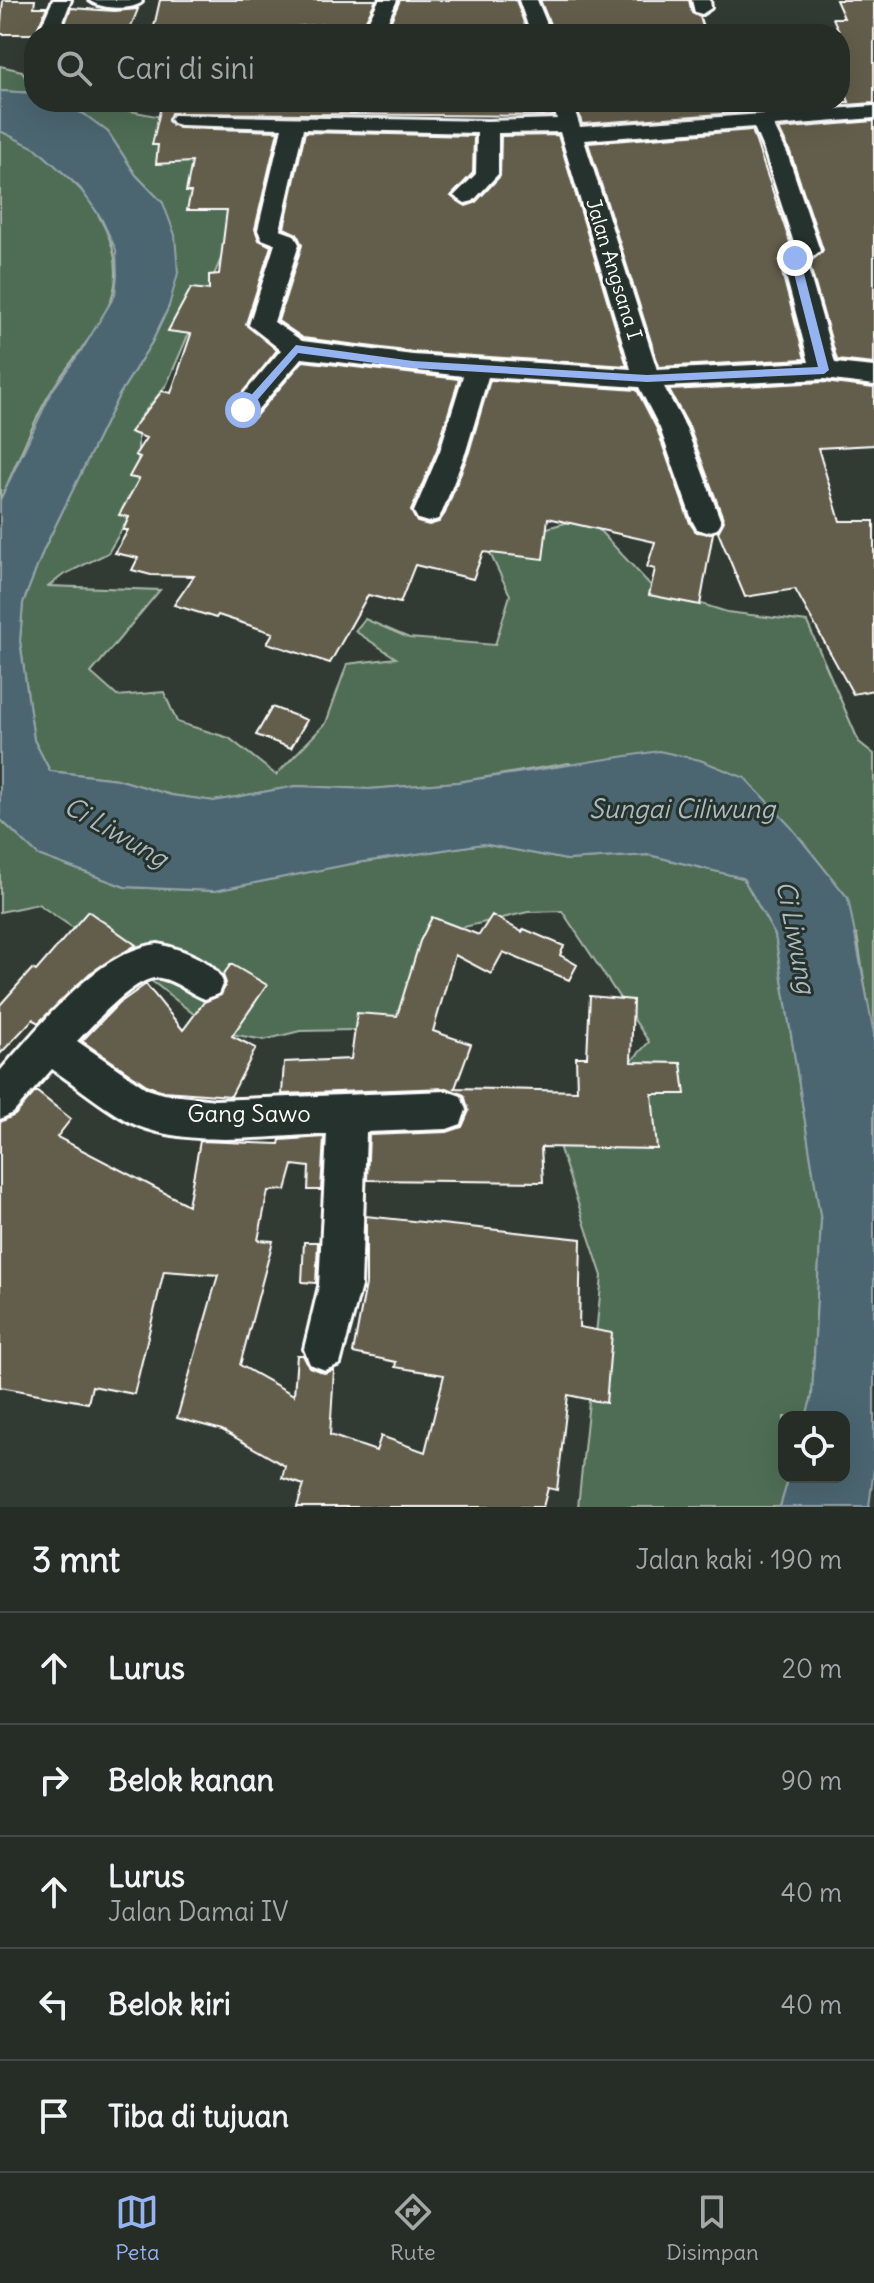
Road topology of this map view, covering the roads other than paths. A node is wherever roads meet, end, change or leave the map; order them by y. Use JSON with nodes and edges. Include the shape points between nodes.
{"nodes":[{"id":1,"x":62,"y":0,"type":"edge"},
{"id":2,"x":98,"y":0,"type":"edge"},
{"id":3,"x":388,"y":0,"type":"edge"},
{"id":4,"x":528,"y":0,"type":"edge"},
{"id":5,"x":133,"y":2,"type":"edge"},
{"id":6,"x":52,"y":24,"type":"edge"},
{"id":7,"x":377,"y":24,"type":"edge"},
{"id":8,"x":537,"y":24,"type":"edge"},
{"id":9,"x":355,"y":112,"type":"edge"},
{"id":10,"x":565,"y":112,"type":"edge"},
{"id":11,"x":874,"y":112,"type":"edge"},
{"id":12,"x":220,"y":115,"type":"edge"},
{"id":13,"x":180,"y":119,"type":"dead end"},
{"id":14,"x":761,"y":120,"type":"junction"},
{"id":15,"x":294,"y":123,"type":"junction"},
{"id":16,"x":353,"y":124,"type":"junction"},
{"id":17,"x":487,"y":127,"type":"junction"},
{"id":18,"x":571,"y":129,"type":"junction"},
{"id":19,"x":465,"y":196,"type":"dead end"},
{"id":20,"x":296,"y":349,"type":"junction"},
{"id":21,"x":478,"y":369,"type":"junction"},
{"id":22,"x":824,"y":370,"type":"junction"},
{"id":23,"x":874,"y":376,"type":"edge"},
{"id":24,"x":647,"y":379,"type":"junction"},
{"id":25,"x":243,"y":410,"type":"dead end"},
{"id":26,"x":428,"y":512,"type":"dead end"},
{"id":27,"x":707,"y":522,"type":"dead end"},
{"id":28,"x":205,"y":982,"type":"dead end"},
{"id":29,"x":49,"y":1044,"type":"junction"},
{"id":30,"x":0,"y":1100,"type":"edge"},
{"id":31,"x":447,"y":1110,"type":"dead end"},
{"id":32,"x":347,"y":1113,"type":"junction"},
{"id":33,"x":325,"y":1349,"type":"dead end"}],
"edges":[{"from":1,"to":6,"type":"street"},
{"from":2,"to":5,"type":"street"},
{"from":3,"to":7,"type":"street"},
{"from":4,"to":8,"type":"street"},
{"from":9,"to":16,"type":"street"},
{"from":10,"to":18,"type":"street","name":"Jalan Angsana I"},
{"from":11,"to":14,"type":"street"},
{"from":12,"to":13,"type":"street"},
{"from":12,"to":15,"type":"street"},
{"from":14,"to":18,"type":"street"},
{"from":14,"to":22,"type":"street","via":[[808,251],[794,260]]},
{"from":15,"to":16,"type":"street"},
{"from":15,"to":20,"type":"street","via":[[269,230],[287,244],[261,325]]},
{"from":16,"to":17,"type":"street"},
{"from":17,"to":18,"type":"street"},
{"from":17,"to":19,"type":"street","via":[[489,169]]},
{"from":18,"to":24,"type":"street","name":"Jalan Angsana I"},
{"from":20,"to":21,"type":"street"},
{"from":20,"to":25,"type":"street"},
{"from":21,"to":24,"type":"street"},
{"from":21,"to":26,"type":"street"},
{"from":22,"to":23,"type":"street"},
{"from":22,"to":24,"type":"street"},
{"from":24,"to":27,"type":"street","name":"Jalan Angsana I","via":[[673,428]]},
{"from":28,"to":29,"type":"street","via":[[159,961],[139,963]]},
{"from":29,"to":30,"type":"street"},
{"from":29,"to":32,"type":"street","name":"Gang Sawo","via":[[138,1106],[163,1113],[215,1119]]},
{"from":31,"to":32,"type":"street","name":"Gang Sawo"},
{"from":32,"to":33,"type":"street","via":[[340,1286]]}]}
